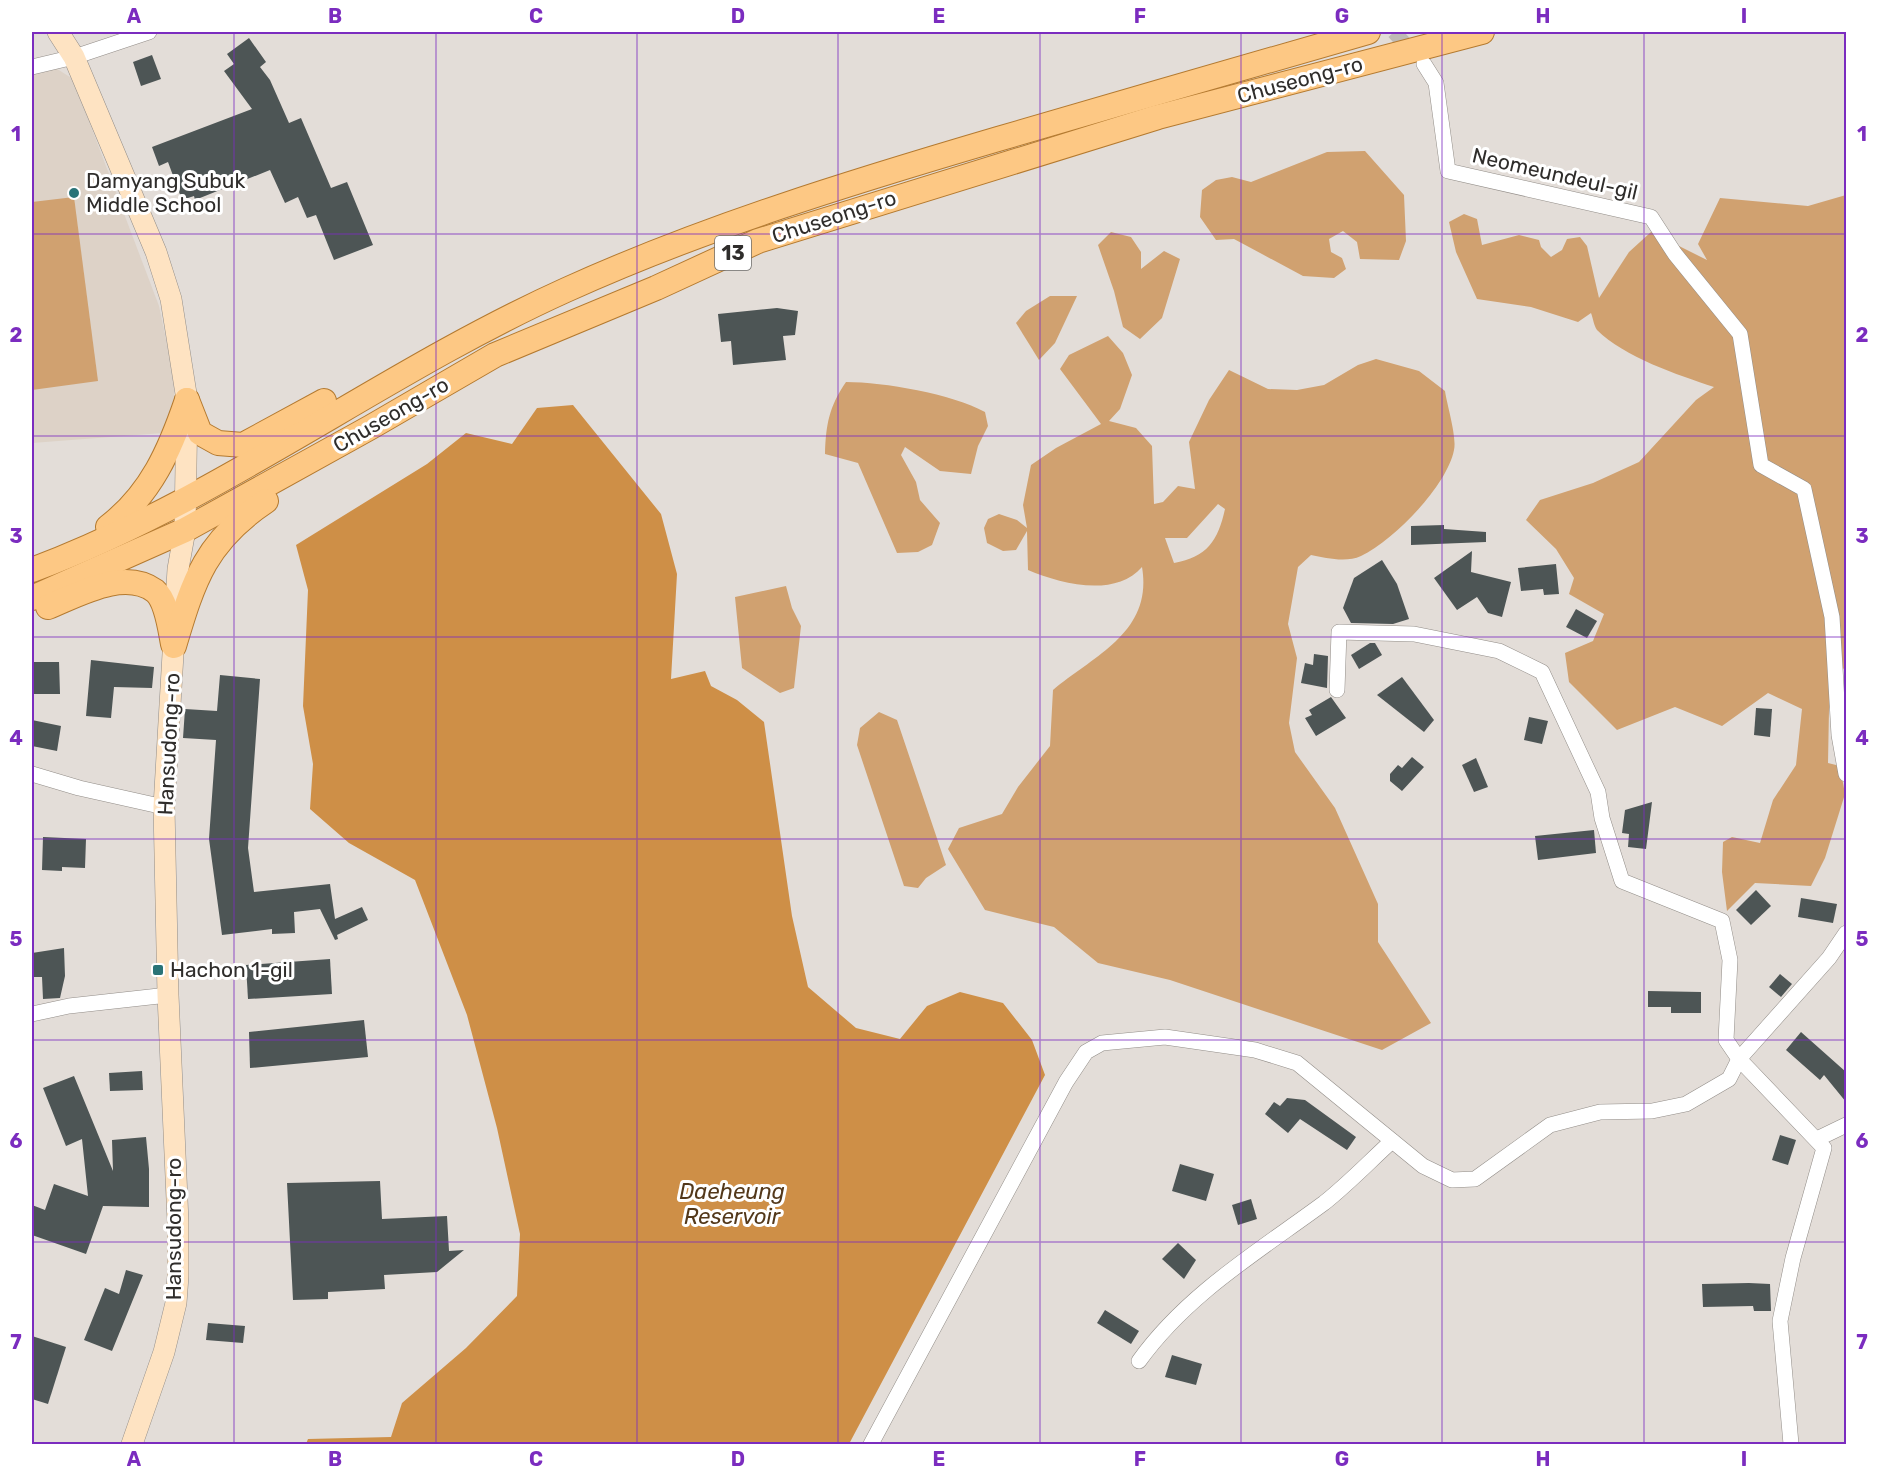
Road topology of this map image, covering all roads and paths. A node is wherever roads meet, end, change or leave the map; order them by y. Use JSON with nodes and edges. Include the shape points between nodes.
{"nodes":[{"id":1,"x":58,"y":32,"type":"edge"},
{"id":2,"x":149,"y":32,"type":"edge"},
{"id":3,"x":1368,"y":32,"type":"edge"},
{"id":4,"x":1482,"y":32,"type":"edge"},
{"id":5,"x":74,"y":57,"type":"junction"},
{"id":6,"x":1424,"y":64,"type":"tunnel mouth"},
{"id":7,"x":32,"y":68,"type":"edge"},
{"id":8,"x":566,"y":290,"type":"junction"},
{"id":9,"x":515,"y":346,"type":"junction"},
{"id":10,"x":187,"y":400,"type":"junction"},
{"id":11,"x":186,"y":500,"type":"junction"},
{"id":12,"x":185,"y":530,"type":"junction"},
{"id":13,"x":80,"y":548,"type":"junction"},
{"id":14,"x":32,"y":570,"type":"edge"},
{"id":15,"x":32,"y":598,"type":"edge"},
{"id":16,"x":32,"y":613,"type":"edge"},
{"id":17,"x":174,"y":646,"type":"junction"},
{"id":18,"x":1337,"y":690,"type":"dead end"},
{"id":19,"x":32,"y":774,"type":"edge"},
{"id":20,"x":1846,"y":774,"type":"edge"},
{"id":21,"x":164,"y":807,"type":"junction"},
{"id":22,"x":1846,"y":933,"type":"edge"},
{"id":23,"x":168,"y":995,"type":"junction"},
{"id":24,"x":32,"y":1014,"type":"edge"},
{"id":25,"x":1739,"y":1059,"type":"junction"},
{"id":26,"x":1846,"y":1125,"type":"edge"},
{"id":27,"x":1817,"y":1139,"type":"junction"},
{"id":28,"x":1392,"y":1141,"type":"junction"},
{"id":29,"x":1139,"y":1361,"type":"dead end"},
{"id":30,"x":132,"y":1444,"type":"edge"},
{"id":31,"x":871,"y":1444,"type":"edge"},
{"id":32,"x":1791,"y":1444,"type":"edge"}],
"edges":[{"from":1,"to":5,"type":"street","name":"Hansudong-ro"},
{"from":2,"to":5,"type":"street"},
{"from":3,"to":8,"type":"main road","name":"Chuseong-ro","number":"13","via":[[834,188]]},
{"from":4,"to":9,"type":"main road","name":"Chuseong-ro","number":"13","via":[[1158,117],[758,242]]},
{"from":5,"to":7,"type":"street"},
{"from":5,"to":10,"type":"street","name":"Hansudong-ro","via":[[156,252],[171,298]]},
{"from":6,"to":20,"type":"street","name":"Neomeundeul-gil","via":[[1436,83],[1448,171],[1651,217],[1675,254],[1740,334],[1761,465],[1804,489],[1832,617],[1839,735]]},
{"from":8,"to":10,"type":"main road","via":[[380,369],[243,446],[218,443],[200,433]]},
{"from":8,"to":11,"type":"main road","name":"Chuseong-ro","number":"13","via":[[472,336]]},
{"from":9,"to":12,"type":"main road","name":"Chuseong-ro","number":"13"},
{"from":9,"to":17,"type":"main road","via":[[449,392],[241,518],[209,552],[189,594]]},
{"from":10,"to":11,"type":"street","name":"Hansudong-ro"},
{"from":10,"to":13,"type":"main road","via":[[169,450],[147,489],[127,513]]},
{"from":11,"to":12,"type":"street","name":"Hansudong-ro"},
{"from":11,"to":13,"type":"main road","name":"Chuseong-ro","number":"13"},
{"from":12,"to":15,"type":"main road","name":"Chuseong-ro","number":"13"},
{"from":12,"to":17,"type":"street","name":"Hansudong-ro","via":[[178,569]]},
{"from":13,"to":14,"type":"main road","name":"Chuseong-ro","number":"13"},
{"from":16,"to":17,"type":"main road","via":[[113,582],[138,584],[156,592],[163,604]]},
{"from":17,"to":21,"type":"street","name":"Hansudong-ro"},
{"from":18,"to":25,"type":"street","via":[[1339,632],[1414,634],[1499,651],[1542,672],[1598,792],[1622,881],[1722,921],[1730,960],[1725,1040]]},
{"from":19,"to":21,"type":"street"},
{"from":21,"to":23,"type":"street","name":"Hansudong-ro"},
{"from":22,"to":25,"type":"street","via":[[1829,958]]},
{"from":23,"to":24,"type":"street"},
{"from":23,"to":30,"type":"street","name":"Hansudong-ro","via":[[178,1222],[176,1294],[164,1352]]},
{"from":25,"to":27,"type":"street"},
{"from":25,"to":28,"type":"street","via":[[1729,1079],[1686,1104],[1652,1111],[1600,1112],[1550,1125],[1475,1179],[1452,1180],[1423,1166]]},
{"from":26,"to":27,"type":"street"},
{"from":27,"to":32,"type":"street","via":[[1824,1148],[1780,1321]]},
{"from":28,"to":29,"type":"street","via":[[1326,1201],[1226,1272],[1158,1335]]},
{"from":28,"to":31,"type":"street","via":[[1297,1063],[1255,1050],[1165,1037],[1094,1047],[1086,1052],[1066,1083]]}]}
